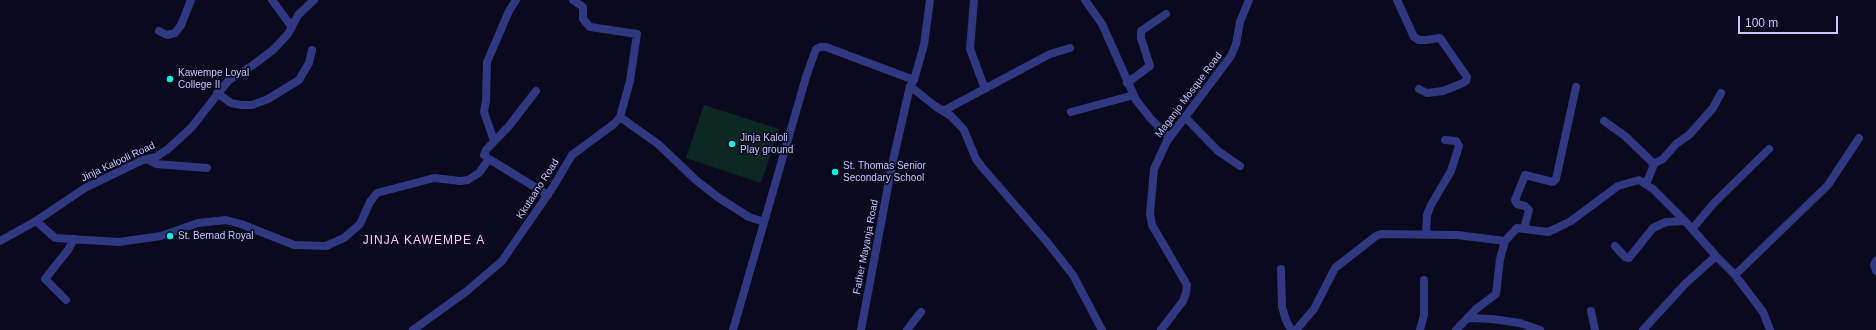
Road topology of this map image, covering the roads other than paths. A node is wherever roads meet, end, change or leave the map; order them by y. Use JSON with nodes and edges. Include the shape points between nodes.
{"nodes":[{"id":1,"x":191,"y":0,"type":"edge"},
{"id":2,"x":272,"y":0,"type":"edge"},
{"id":3,"x":314,"y":0,"type":"edge"},
{"id":4,"x":516,"y":0,"type":"edge"},
{"id":5,"x":573,"y":0,"type":"edge"},
{"id":6,"x":930,"y":0,"type":"edge"},
{"id":7,"x":974,"y":0,"type":"edge"},
{"id":8,"x":1085,"y":0,"type":"edge"},
{"id":9,"x":1249,"y":0,"type":"edge"},
{"id":10,"x":1397,"y":0,"type":"edge"},
{"id":11,"x":1166,"y":14,"type":"dead end"},
{"id":12,"x":291,"y":26,"type":"junction"},
{"id":13,"x":159,"y":31,"type":"dead end"},
{"id":14,"x":1070,"y":48,"type":"dead end"},
{"id":15,"x":312,"y":50,"type":"dead end"},
{"id":16,"x":912,"y":83,"type":"junction"},
{"id":17,"x":1127,"y":83,"type":"junction"},
{"id":18,"x":1576,"y":88,"type":"dead end"},
{"id":19,"x":985,"y":89,"type":"junction"},
{"id":20,"x":1419,"y":89,"type":"dead end"},
{"id":21,"x":536,"y":91,"type":"dead end"},
{"id":22,"x":217,"y":93,"type":"junction"},
{"id":23,"x":1721,"y":93,"type":"dead end"},
{"id":24,"x":1134,"y":95,"type":"junction"},
{"id":25,"x":943,"y":111,"type":"junction"},
{"id":26,"x":1071,"y":112,"type":"dead end"},
{"id":27,"x":620,"y":117,"type":"junction"},
{"id":28,"x":1185,"y":117,"type":"junction"},
{"id":29,"x":1604,"y":121,"type":"dead end"},
{"id":30,"x":1169,"y":137,"type":"junction"},
{"id":31,"x":1859,"y":138,"type":"dead end"},
{"id":32,"x":1445,"y":140,"type":"dead end"},
{"id":33,"x":494,"y":141,"type":"junction"},
{"id":34,"x":1769,"y":149,"type":"dead end"},
{"id":35,"x":147,"y":159,"type":"junction"},
{"id":36,"x":488,"y":159,"type":"junction"},
{"id":37,"x":1653,"y":164,"type":"junction"},
{"id":38,"x":1240,"y":166,"type":"dead end"},
{"id":39,"x":207,"y":168,"type":"dead end"},
{"id":40,"x":1646,"y":184,"type":"junction"},
{"id":41,"x":548,"y":195,"type":"junction"},
{"id":42,"x":36,"y":221,"type":"junction"},
{"id":43,"x":1685,"y":221,"type":"junction"},
{"id":44,"x":764,"y":222,"type":"junction"},
{"id":45,"x":1692,"y":228,"type":"junction"},
{"id":46,"x":1524,"y":229,"type":"junction"},
{"id":47,"x":1426,"y":235,"type":"junction"},
{"id":48,"x":74,"y":239,"type":"junction"},
{"id":49,"x":0,"y":241,"type":"edge"},
{"id":50,"x":1505,"y":241,"type":"junction"},
{"id":51,"x":1615,"y":246,"type":"dead end"},
{"id":52,"x":1716,"y":256,"type":"junction"},
{"id":53,"x":1876,"y":261,"type":"edge"},
{"id":54,"x":1281,"y":270,"type":"dead end"},
{"id":55,"x":1876,"y":272,"type":"edge"},
{"id":56,"x":1735,"y":274,"type":"junction"},
{"id":57,"x":1424,"y":280,"type":"dead end"},
{"id":58,"x":66,"y":300,"type":"dead end"},
{"id":59,"x":1591,"y":311,"type":"dead end"},
{"id":60,"x":921,"y":312,"type":"dead end"},
{"id":61,"x":1469,"y":318,"type":"junction"},
{"id":62,"x":413,"y":330,"type":"edge"},
{"id":63,"x":733,"y":330,"type":"edge"},
{"id":64,"x":861,"y":330,"type":"edge"},
{"id":65,"x":907,"y":330,"type":"edge"},
{"id":66,"x":1102,"y":330,"type":"edge"},
{"id":67,"x":1161,"y":330,"type":"edge"},
{"id":68,"x":1291,"y":330,"type":"edge"},
{"id":69,"x":1296,"y":330,"type":"edge"},
{"id":70,"x":1420,"y":330,"type":"edge"},
{"id":71,"x":1456,"y":330,"type":"edge"},
{"id":72,"x":1540,"y":330,"type":"edge"},
{"id":73,"x":1595,"y":330,"type":"edge"},
{"id":74,"x":1643,"y":330,"type":"edge"},
{"id":75,"x":1770,"y":330,"type":"edge"}],
"edges":[{"from":1,"to":13,"type":"street","via":[[175,33],[167,35]]},
{"from":2,"to":12,"type":"street"},
{"from":3,"to":12,"type":"street","name":"Jinja Kalooli Road","via":[[298,15]]},
{"from":4,"to":33,"type":"street","via":[[487,62],[484,112]]},
{"from":5,"to":27,"type":"street","via":[[583,7],[583,19],[590,27],[637,34],[630,81]]},
{"from":6,"to":16,"type":"street","name":"Father Mayanja Road","via":[[924,45]]},
{"from":7,"to":19,"type":"street","via":[[970,50]]},
{"from":8,"to":17,"type":"street","via":[[1102,24]]},
{"from":9,"to":28,"type":"street","name":"Maganjo Mosque Road","via":[[1231,56]]},
{"from":10,"to":20,"type":"street","via":[[1414,37],[1419,40],[1440,38],[1467,77],[1463,83],[1443,91],[1427,93]]},
{"from":11,"to":17,"type":"street","via":[[1141,30],[1150,66]]},
{"from":12,"to":22,"type":"street","name":"Jinja Kalooli Road","via":[[288,34],[273,50],[228,81]]},
{"from":14,"to":19,"type":"street","via":[[1050,54]]},
{"from":15,"to":22,"type":"street","via":[[309,63],[299,80],[268,99],[241,105],[232,103]]},
{"from":16,"to":25,"type":"street"},
{"from":16,"to":44,"type":"street","via":[[859,58],[826,47],[816,50]]},
{"from":16,"to":64,"type":"street","name":"Father Mayanja Road","via":[[892,166]]},
{"from":17,"to":24,"type":"street"},
{"from":18,"to":46,"type":"street","via":[[1556,179],[1553,182],[1525,175],[1514,200],[1529,210]]},
{"from":19,"to":25,"type":"street"},
{"from":21,"to":33,"type":"street"},
{"from":22,"to":35,"type":"street","name":"Jinja Kalooli Road","via":[[191,128],[156,157]]},
{"from":23,"to":37,"type":"street","via":[[1713,108],[1689,135],[1676,144],[1663,159]]},
{"from":24,"to":26,"type":"street"},
{"from":24,"to":30,"type":"street","via":[[1151,119]]},
{"from":25,"to":66,"type":"street","via":[[964,130],[982,167],[1073,275]]},
{"from":27,"to":41,"type":"street","name":"Kkutaano Road","via":[[572,154]]},
{"from":27,"to":44,"type":"street","via":[[658,144],[719,198],[744,214]]},
{"from":28,"to":30,"type":"street","name":"Maganjo Mosque Road"},
{"from":28,"to":38,"type":"street","via":[[1218,150]]},
{"from":29,"to":37,"type":"street","via":[[1641,149]]},
{"from":30,"to":67,"type":"street","name":"Maganjo Mosque Road","via":[[1154,169],[1150,214],[1152,225],[1187,285],[1186,293]]},
{"from":31,"to":56,"type":"street","via":[[1828,185]]},
{"from":32,"to":47,"type":"street","via":[[1456,141],[1459,146],[1451,171],[1431,205]]},
{"from":33,"to":36,"type":"street","via":[[484,152]]},
{"from":34,"to":45,"type":"street"},
{"from":35,"to":39,"type":"street","via":[[156,164]]},
{"from":35,"to":42,"type":"street","name":"Jinja Kalooli Road","via":[[85,188]]},
{"from":36,"to":41,"type":"street"},
{"from":36,"to":48,"type":"street","via":[[479,173],[468,180],[434,178],[377,193],[360,224],[344,238],[326,246],[294,245],[226,220],[198,223],[161,236],[139,240],[118,242]]},
{"from":37,"to":40,"type":"street"},
{"from":40,"to":43,"type":"street"},
{"from":40,"to":46,"type":"street","via":[[1634,181],[1618,186],[1571,221],[1548,232]]},
{"from":41,"to":62,"type":"street","name":"Kkutaano Road","via":[[502,261],[467,291]]},
{"from":42,"to":48,"type":"street","via":[[55,238]]},
{"from":42,"to":49,"type":"street","name":"Jinja Kalooli Road"},
{"from":43,"to":45,"type":"street"},
{"from":43,"to":51,"type":"street","via":[[1666,222],[1653,228],[1630,258],[1625,257]]},
{"from":44,"to":63,"type":"street"},
{"from":45,"to":52,"type":"street"},
{"from":46,"to":50,"type":"street","via":[[1514,230]]},
{"from":47,"to":50,"type":"street","via":[[1457,235]]},
{"from":47,"to":69,"type":"street","via":[[1381,234],[1370,240],[1335,268],[1314,309]]},
{"from":48,"to":58,"type":"street","via":[[45,280]]},
{"from":50,"to":61,"type":"street","via":[[1496,294],[1476,309]]},
{"from":52,"to":56,"type":"street"},
{"from":52,"to":74,"type":"street","via":[[1685,284]]},
{"from":53,"to":55,"type":"street"},
{"from":54,"to":68,"type":"street","via":[[1282,308]]},
{"from":56,"to":75,"type":"street","via":[[1763,312]]},
{"from":57,"to":70,"type":"street","via":[[1424,314]]},
{"from":59,"to":73,"type":"street"},
{"from":60,"to":65,"type":"street"},
{"from":61,"to":71,"type":"street"},
{"from":61,"to":72,"type":"street","via":[[1520,323]]}]}
